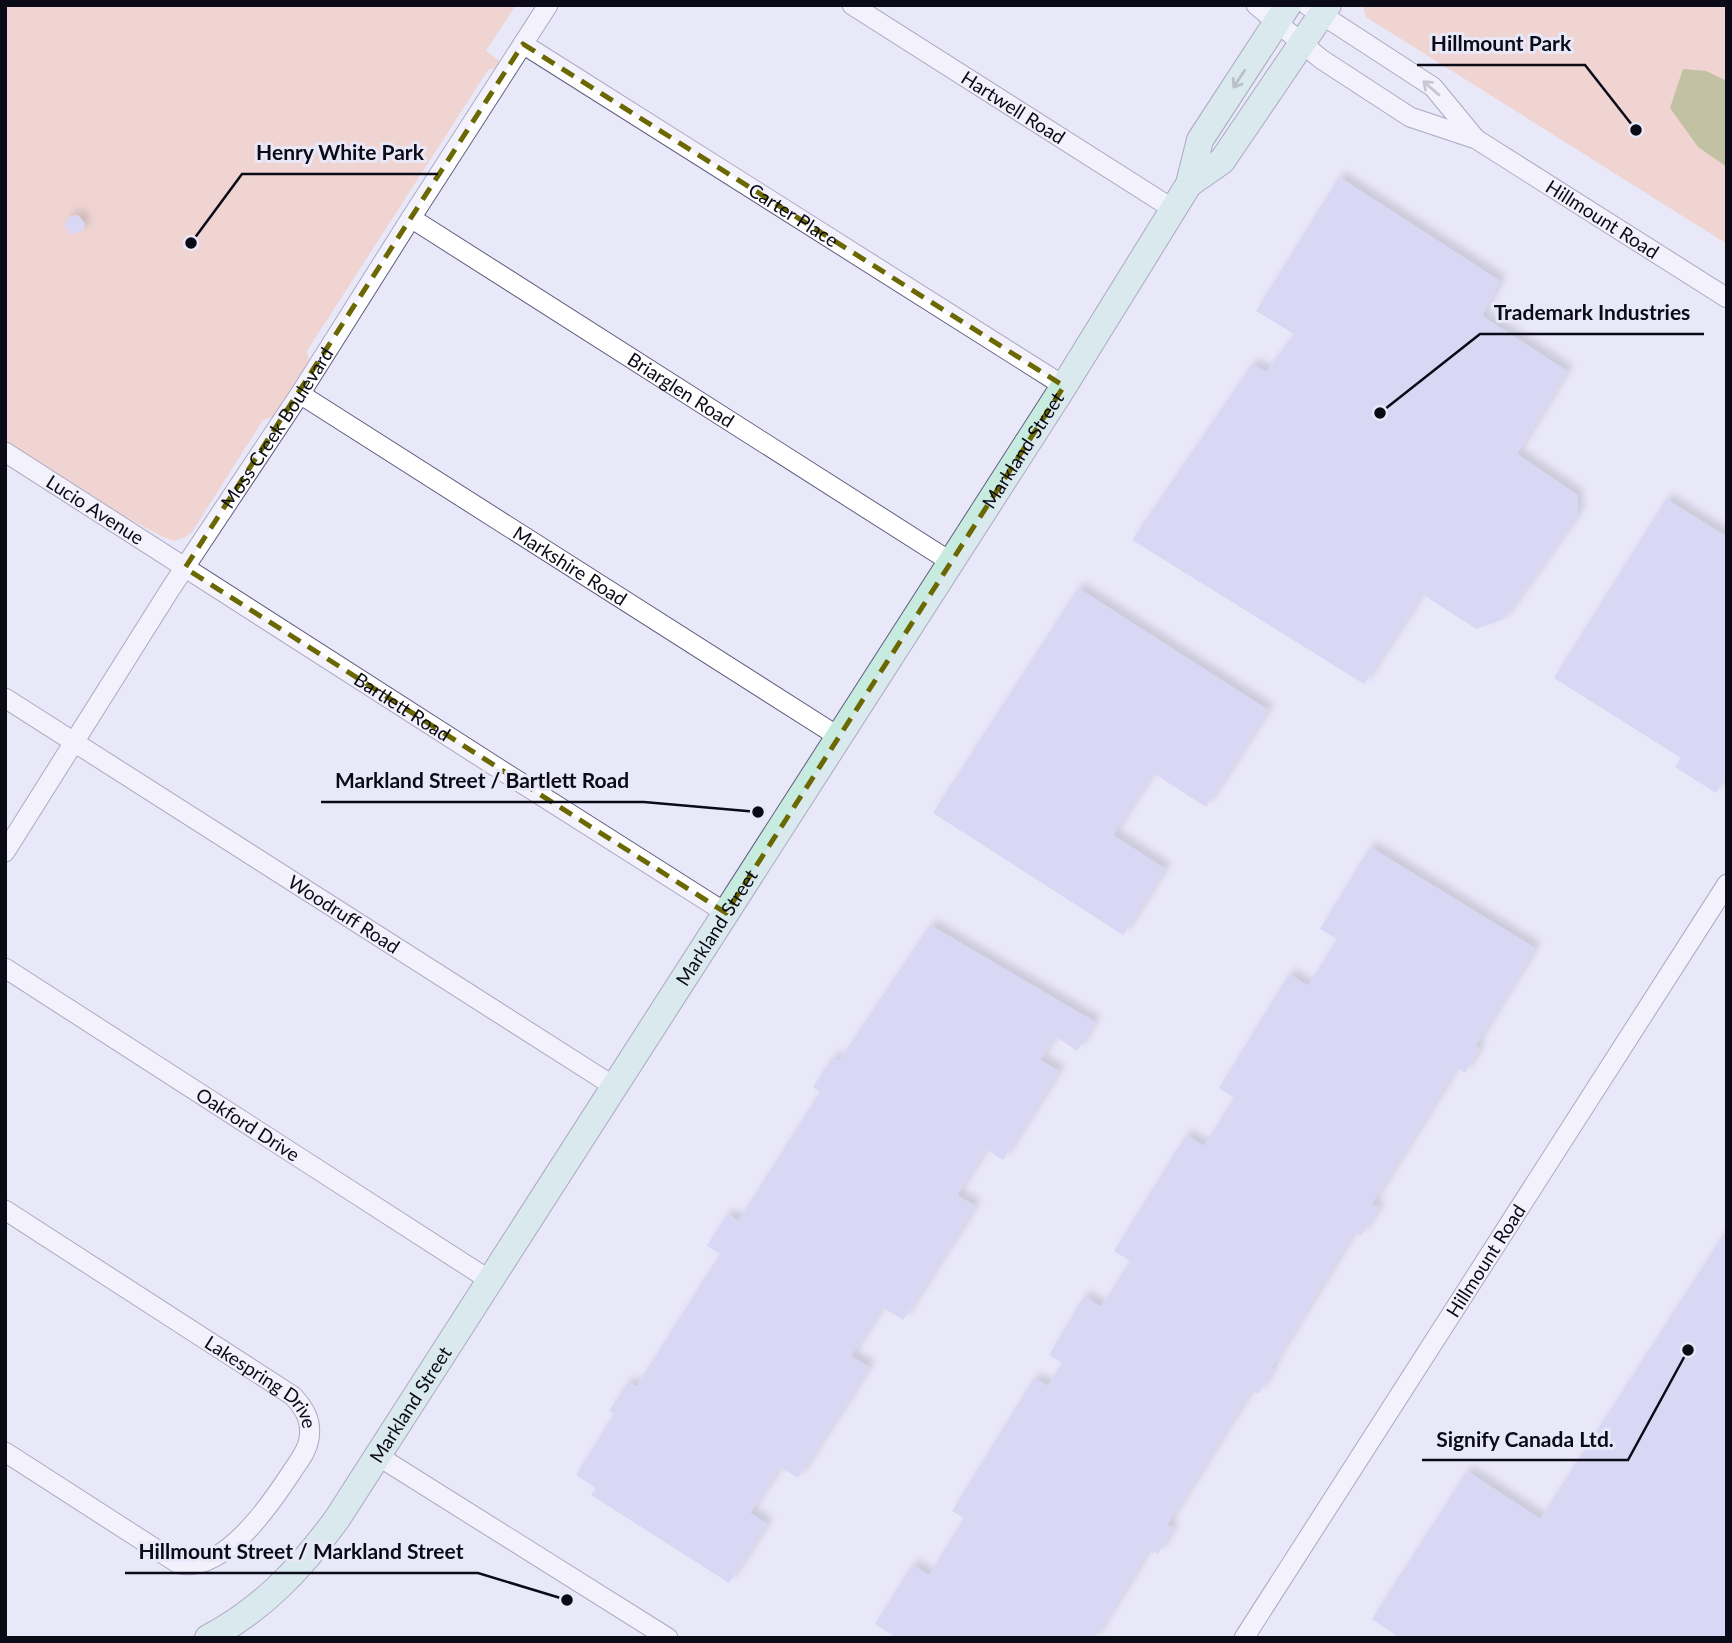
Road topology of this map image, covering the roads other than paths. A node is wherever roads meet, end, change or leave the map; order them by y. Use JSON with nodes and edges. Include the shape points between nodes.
{"nodes":[{"id":1,"x":548,"y":5,"type":"edge"},
{"id":2,"x":852,"y":5,"type":"edge"},
{"id":3,"x":1256,"y":5,"type":"edge"},
{"id":4,"x":1319,"y":8,"type":"edge"},
{"id":5,"x":1282,"y":14,"type":"edge"},
{"id":6,"x":523,"y":44,"type":"junction"},
{"id":7,"x":1302,"y":44,"type":"junction"},
{"id":8,"x":1476,"y":139,"type":"junction"},
{"id":9,"x":1189,"y":184,"type":"junction"},
{"id":10,"x":1173,"y":209,"type":"junction"},
{"id":11,"x":411,"y":218,"type":"junction"},
{"id":12,"x":1727,"y":298,"type":"edge"},
{"id":13,"x":1064,"y":386,"type":"junction"},
{"id":14,"x":300,"y":394,"type":"junction"},
{"id":15,"x":5,"y":452,"type":"edge"},
{"id":16,"x":951,"y":562,"type":"junction"},
{"id":17,"x":185,"y":568,"type":"junction"},
{"id":18,"x":5,"y":698,"type":"edge"},
{"id":19,"x":839,"y":737,"type":"junction"},
{"id":20,"x":74,"y":742,"type":"junction"},
{"id":21,"x":5,"y":852,"type":"edge"},
{"id":22,"x":1727,"y":884,"type":"edge"},
{"id":23,"x":726,"y":913,"type":"junction"},
{"id":24,"x":5,"y":968,"type":"edge"},
{"id":25,"x":615,"y":1087,"type":"junction"},
{"id":26,"x":5,"y":1210,"type":"edge"},
{"id":27,"x":491,"y":1281,"type":"junction"},
{"id":28,"x":5,"y":1452,"type":"edge"},
{"id":29,"x":378,"y":1456,"type":"junction"},
{"id":30,"x":208,"y":1638,"type":"edge"},
{"id":31,"x":668,"y":1638,"type":"edge"},
{"id":32,"x":1244,"y":1638,"type":"edge"}],
"edges":[{"from":1,"to":6,"type":"street","name":"Moss Creek Boulevard"},
{"from":2,"to":10,"type":"street","name":"Hartwell Road"},
{"from":3,"to":5,"type":"street","name":"Hillmount Road"},
{"from":4,"to":7,"type":"street","name":"Markland Street"},
{"from":8,"to":4,"type":"street","name":"Hillmount Road","one_way":true,"via":[[1433,87]]},
{"from":5,"to":7,"type":"street","name":"Hillmount Road"},
{"from":5,"to":9,"type":"street","name":"Markland Street","one_way":true,"via":[[1200,139]]},
{"from":6,"to":11,"type":"street","name":"Moss Creek Boulevard"},
{"from":6,"to":13,"type":"street","name":"Carter Place"},
{"from":7,"to":8,"type":"street","name":"Hillmount Road","via":[[1410,117]]},
{"from":7,"to":9,"type":"street","name":"Markland Street","via":[[1222,161]]},
{"from":8,"to":12,"type":"street","name":"Hillmount Road"},
{"from":9,"to":10,"type":"street","name":"Markland Street"},
{"from":10,"to":13,"type":"street","name":"Markland Street"},
{"from":11,"to":14,"type":"street","name":"Moss Creek Boulevard"},
{"from":11,"to":16,"type":"street","name":"Briarglen Road"},
{"from":13,"to":16,"type":"street","name":"Markland Street"},
{"from":14,"to":17,"type":"street","name":"Moss Creek Boulevard"},
{"from":14,"to":19,"type":"street","name":"Markshire Road"},
{"from":15,"to":17,"type":"street","name":"Lucio Avenue"},
{"from":16,"to":19,"type":"street","name":"Markland Street"},
{"from":17,"to":20,"type":"street","name":"Moss Creek Boulevard"},
{"from":17,"to":23,"type":"street","name":"Bartlett Road"},
{"from":18,"to":20,"type":"street","name":"Woodruff Road"},
{"from":19,"to":23,"type":"street","name":"Markland Street"},
{"from":20,"to":21,"type":"street","name":"Moss Creek Boulevard"},
{"from":20,"to":25,"type":"street","name":"Woodruff Road"},
{"from":22,"to":32,"type":"street","name":"Hillmount Road"},
{"from":23,"to":25,"type":"street","name":"Markland Street"},
{"from":24,"to":27,"type":"street","name":"Oakford Drive"},
{"from":25,"to":27,"type":"street","name":"Markland Street"},
{"from":26,"to":28,"type":"street","name":"Lakespring Drive","via":[[293,1396],[310,1426],[304,1452],[253,1524],[222,1552],[187,1565],[148,1545]]},
{"from":27,"to":29,"type":"street","name":"Markland Street"},
{"from":29,"to":30,"type":"street","name":"Markland Street","via":[[312,1553],[284,1583]]},
{"from":29,"to":31,"type":"street"}]}
